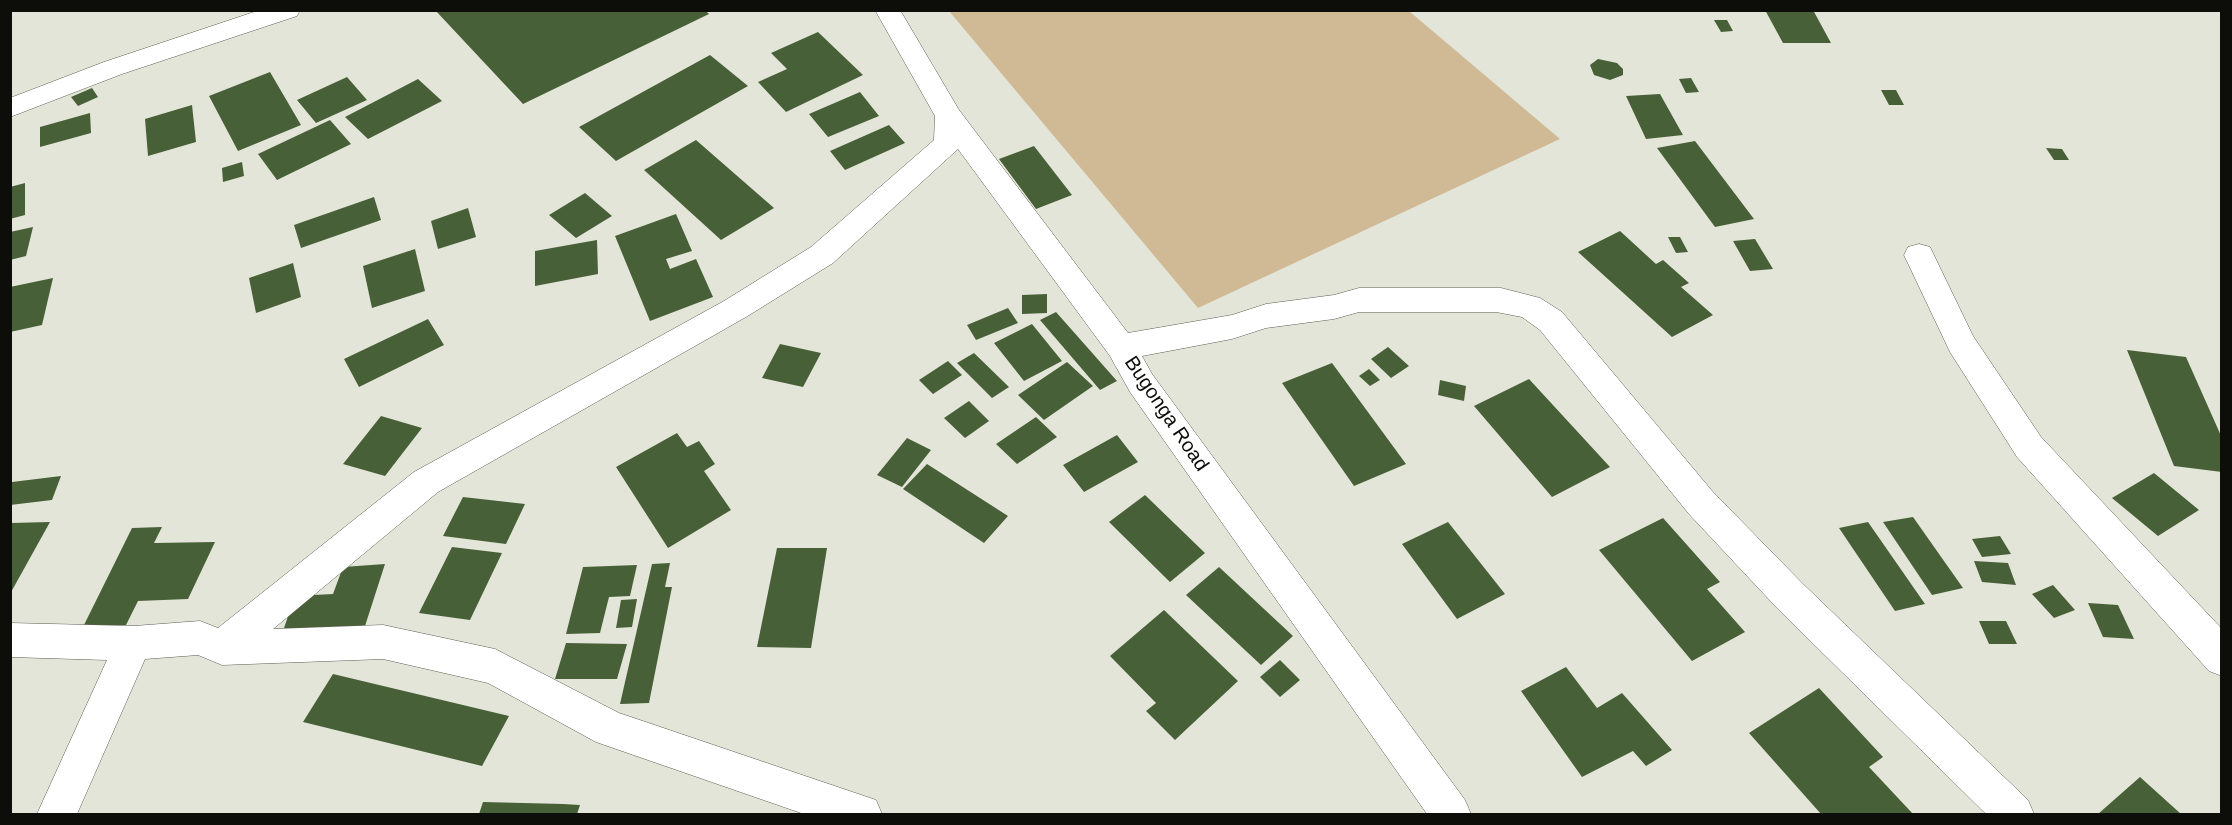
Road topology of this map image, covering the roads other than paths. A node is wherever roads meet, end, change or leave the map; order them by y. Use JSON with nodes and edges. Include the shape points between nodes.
{"nodes":[{"id":1,"x":288,"y":10,"type":"edge"},
{"id":2,"x":887,"y":10,"type":"edge"},
{"id":3,"x":10,"y":108,"type":"edge"},
{"id":4,"x":949,"y":116,"type":"junction"},
{"id":5,"x":1919,"y":255,"type":"dead end"},
{"id":6,"x":1120,"y":347,"type":"junction"},
{"id":7,"x":10,"y":640,"type":"edge"},
{"id":8,"x":134,"y":643,"type":"junction"},
{"id":9,"x":222,"y":648,"type":"junction"},
{"id":10,"x":2222,"y":659,"type":"edge"},
{"id":11,"x":57,"y":814,"type":"edge"},
{"id":12,"x":862,"y":814,"type":"edge"},
{"id":13,"x":1451,"y":814,"type":"edge"},
{"id":14,"x":2014,"y":814,"type":"edge"}],
"edges":[{"from":1,"to":3,"type":"street","via":[[113,68]]},
{"from":2,"to":4,"type":"street","name":"Bugonga Road"},
{"from":4,"to":6,"type":"street","name":"Bugonga Road"},
{"from":4,"to":9,"type":"street","via":[[948,143],[822,255],[735,309],[426,483]]},
{"from":5,"to":10,"type":"street","via":[[1961,343],[2029,447]]},
{"from":6,"to":13,"type":"street","name":"Bugonga Road","via":[[1141,383]]},
{"from":6,"to":14,"type":"street","via":[[1359,300],[1501,300],[1529,306],[1551,321],[1701,502],[1790,596]]},
{"from":7,"to":8,"type":"street"},
{"from":8,"to":9,"type":"street","via":[[200,638]]},
{"from":8,"to":11,"type":"street"},
{"from":9,"to":12,"type":"street","via":[[383,642],[495,668],[610,729]]}]}
